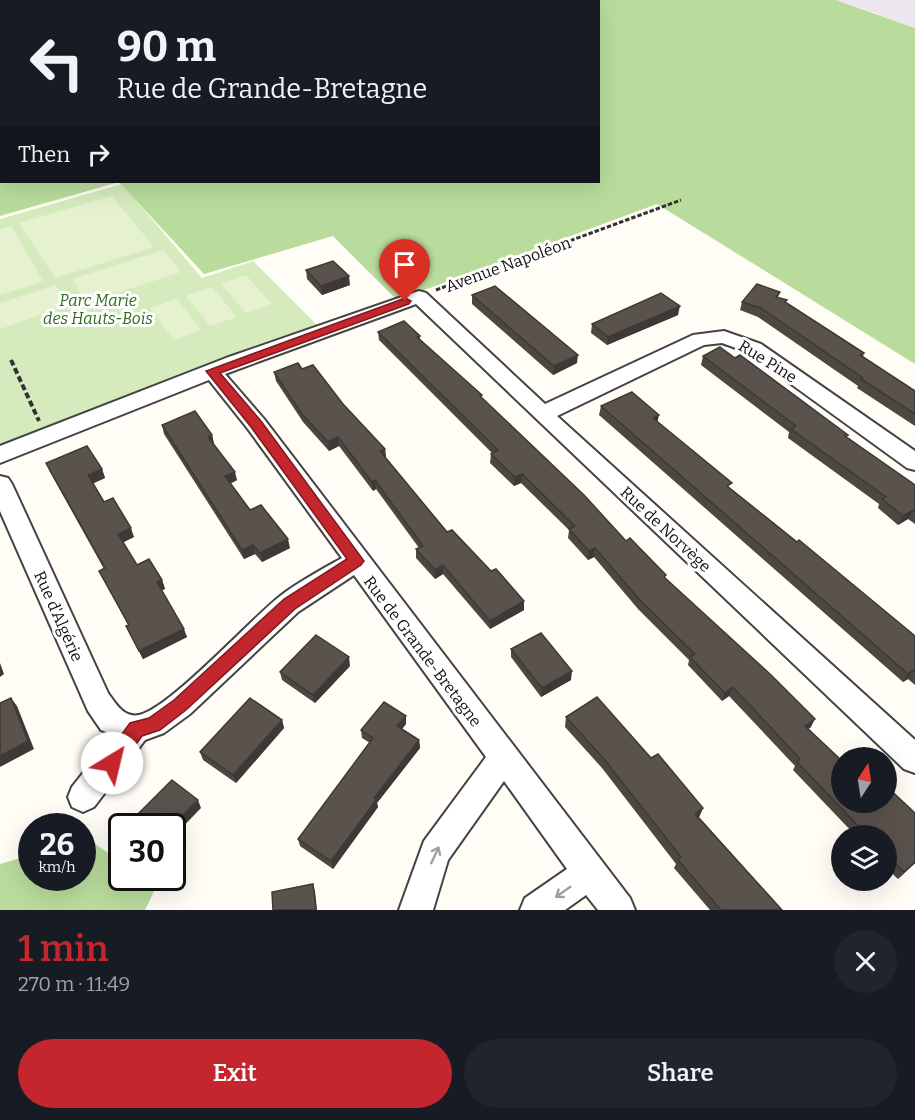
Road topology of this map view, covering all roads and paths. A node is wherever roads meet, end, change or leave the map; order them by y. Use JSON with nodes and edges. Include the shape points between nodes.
{"nodes":[{"id":1,"x":681,"y":200,"type":"dead end"},
{"id":2,"x":419,"y":297,"type":"junction"},
{"id":3,"x":11,"y":360,"type":"dead end"},
{"id":4,"x":212,"y":371,"type":"junction"},
{"id":5,"x":542,"y":414,"type":"junction"},
{"id":6,"x":45,"y":436,"type":"junction"},
{"id":7,"x":0,"y":455,"type":"edge"},
{"id":8,"x":915,"y":462,"type":"edge"},
{"id":9,"x":0,"y":484,"type":"edge"},
{"id":10,"x":356,"y":561,"type":"junction"},
{"id":11,"x":136,"y":729,"type":"junction"},
{"id":12,"x":503,"y":758,"type":"junction"},
{"id":13,"x":915,"y":759,"type":"edge"},
{"id":14,"x":83,"y":797,"type":"dead end"},
{"id":15,"x":589,"y":873,"type":"junction"},
{"id":16,"x":416,"y":910,"type":"edge"},
{"id":17,"x":537,"y":910,"type":"edge"},
{"id":18,"x":618,"y":910,"type":"edge"}],
"edges":[{"from":1,"to":2,"type":"path","name":"Avenue Napoléon"},
{"from":2,"to":4,"type":"street"},
{"from":2,"to":5,"type":"street","name":"Rue de Norvège"},
{"from":3,"to":6,"type":"path"},
{"from":4,"to":6,"type":"street"},
{"from":4,"to":10,"type":"street","name":"Rue de Grande-Bretagne","via":[[256,424]]},
{"from":5,"to":8,"type":"street","name":"Rue Pine","via":[[695,341],[724,337],[754,348]]},
{"from":5,"to":13,"type":"street","name":"Rue de Norvège"},
{"from":6,"to":7,"type":"street"},
{"from":9,"to":11,"type":"street","name":"Rue d'Algérie","via":[[98,702],[111,722]]},
{"from":10,"to":11,"type":"street","via":[[289,604],[180,705],[154,724]]},
{"from":10,"to":12,"type":"street","name":"Rue de Grande-Bretagne"},
{"from":11,"to":14,"type":"street"},
{"from":12,"to":15,"type":"street","name":"Rue de Grande-Bretagne"},
{"from":16,"to":12,"type":"street","one_way":true,"via":[[435,852]]},
{"from":15,"to":17,"type":"street","one_way":true},
{"from":15,"to":18,"type":"street","name":"Rue de Grande-Bretagne"}]}
